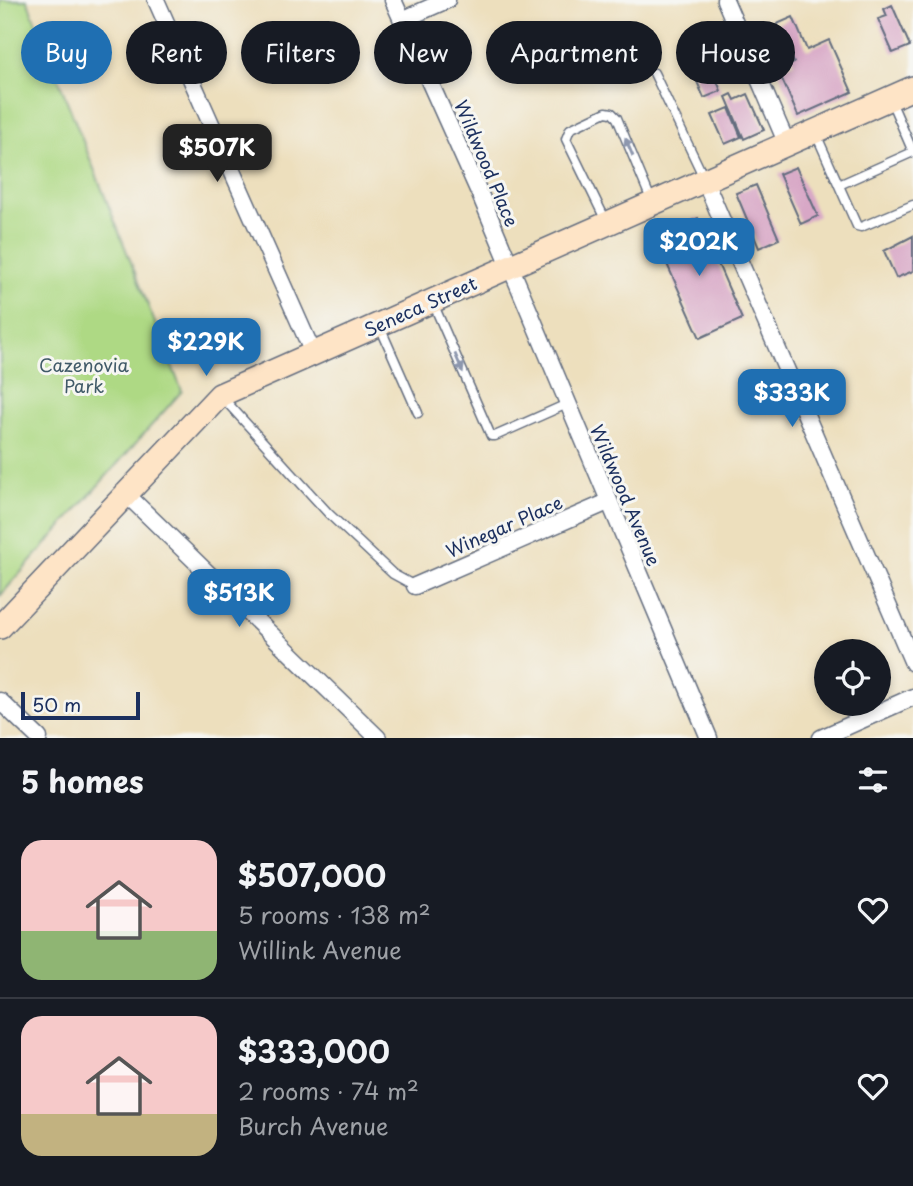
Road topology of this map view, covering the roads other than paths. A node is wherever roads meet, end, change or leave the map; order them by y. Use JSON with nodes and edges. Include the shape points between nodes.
{"nodes":[{"id":1,"x":156,"y":0,"type":"edge"},
{"id":2,"x":393,"y":0,"type":"edge"},
{"id":3,"x":447,"y":0,"type":"edge"},
{"id":4,"x":724,"y":0,"type":"edge"},
{"id":5,"x":402,"y":20,"type":"junction"},
{"id":6,"x":659,"y":84,"type":"edge"},
{"id":7,"x":913,"y":88,"type":"edge"},
{"id":8,"x":890,"y":98,"type":"junction"},
{"id":9,"x":815,"y":132,"type":"junction"},
{"id":10,"x":787,"y":144,"type":"junction"},
{"id":11,"x":913,"y":152,"type":"edge"},
{"id":12,"x":705,"y":181,"type":"junction"},
{"id":13,"x":839,"y":185,"type":"junction"},
{"id":14,"x":653,"y":204,"type":"junction"},
{"id":15,"x":913,"y":205,"type":"edge"},
{"id":16,"x":607,"y":225,"type":"junction"},
{"id":17,"x":510,"y":266,"type":"junction"},
{"id":18,"x":432,"y":300,"type":"junction"},
{"id":19,"x":379,"y":324,"type":"junction"},
{"id":20,"x":313,"y":353,"type":"junction"},
{"id":21,"x":220,"y":395,"type":"junction"},
{"id":22,"x":567,"y":404,"type":"junction"},
{"id":23,"x":418,"y":412,"type":"dead end"},
{"id":24,"x":126,"y":494,"type":"junction"},
{"id":25,"x":608,"y":502,"type":"junction"},
{"id":26,"x":415,"y":586,"type":"joint"},
{"id":27,"x":0,"y":627,"type":"edge"},
{"id":28,"x":913,"y":663,"type":"edge"},
{"id":29,"x":913,"y":697,"type":"edge"},
{"id":30,"x":1,"y":703,"type":"edge"},
{"id":31,"x":37,"y":737,"type":"edge"},
{"id":32,"x":378,"y":738,"type":"edge"},
{"id":33,"x":709,"y":738,"type":"edge"},
{"id":34,"x":821,"y":738,"type":"edge"}],
"edges":[{"from":1,"to":20,"type":"street"},
{"from":2,"to":5,"type":"street","name":"Wildwood Place"},
{"from":3,"to":5,"type":"street"},
{"from":4,"to":10,"type":"street"},
{"from":5,"to":17,"type":"street","name":"Wildwood Place"},
{"from":6,"to":12,"type":"lane"},
{"from":7,"to":8,"type":"main road","name":"Seneca Street"},
{"from":8,"to":9,"type":"main road","name":"Seneca Street"},
{"from":8,"to":11,"type":"lane"},
{"from":9,"to":10,"type":"main road","name":"Seneca Street"},
{"from":9,"to":13,"type":"lane"},
{"from":10,"to":12,"type":"main road","name":"Seneca Street"},
{"from":11,"to":13,"type":"lane"},
{"from":12,"to":14,"type":"main road","name":"Seneca Street"},
{"from":12,"to":28,"type":"street"},
{"from":13,"to":15,"type":"lane","via":[[857,226]]},
{"from":14,"to":16,"type":"main road","name":"Seneca Street"},
{"from":14,"to":16,"type":"lane","one_way":true,"via":[[617,118],[606,112],[570,130],[566,139]]},
{"from":16,"to":17,"type":"main road","name":"Seneca Street"},
{"from":17,"to":18,"type":"main road","name":"Seneca Street"},
{"from":17,"to":22,"type":"street","name":"Wildwood Avenue"},
{"from":18,"to":19,"type":"main road","name":"Seneca Street"},
{"from":18,"to":22,"type":"lane","one_way":true,"via":[[491,436]]},
{"from":19,"to":20,"type":"main road","name":"Seneca Street"},
{"from":19,"to":23,"type":"lane"},
{"from":20,"to":21,"type":"main road","name":"Seneca Street"},
{"from":21,"to":24,"type":"main road","name":"Seneca Street"},
{"from":21,"to":26,"type":"lane","via":[[329,514],[393,574]]},
{"from":22,"to":25,"type":"street","name":"Wildwood Avenue"},
{"from":24,"to":27,"type":"main road","name":"Seneca Street"},
{"from":24,"to":32,"type":"street"},
{"from":25,"to":26,"type":"street","name":"Winegar Place"},
{"from":25,"to":33,"type":"street","name":"Wildwood Avenue"},
{"from":29,"to":34,"type":"street"},
{"from":30,"to":31,"type":"street"}]}
